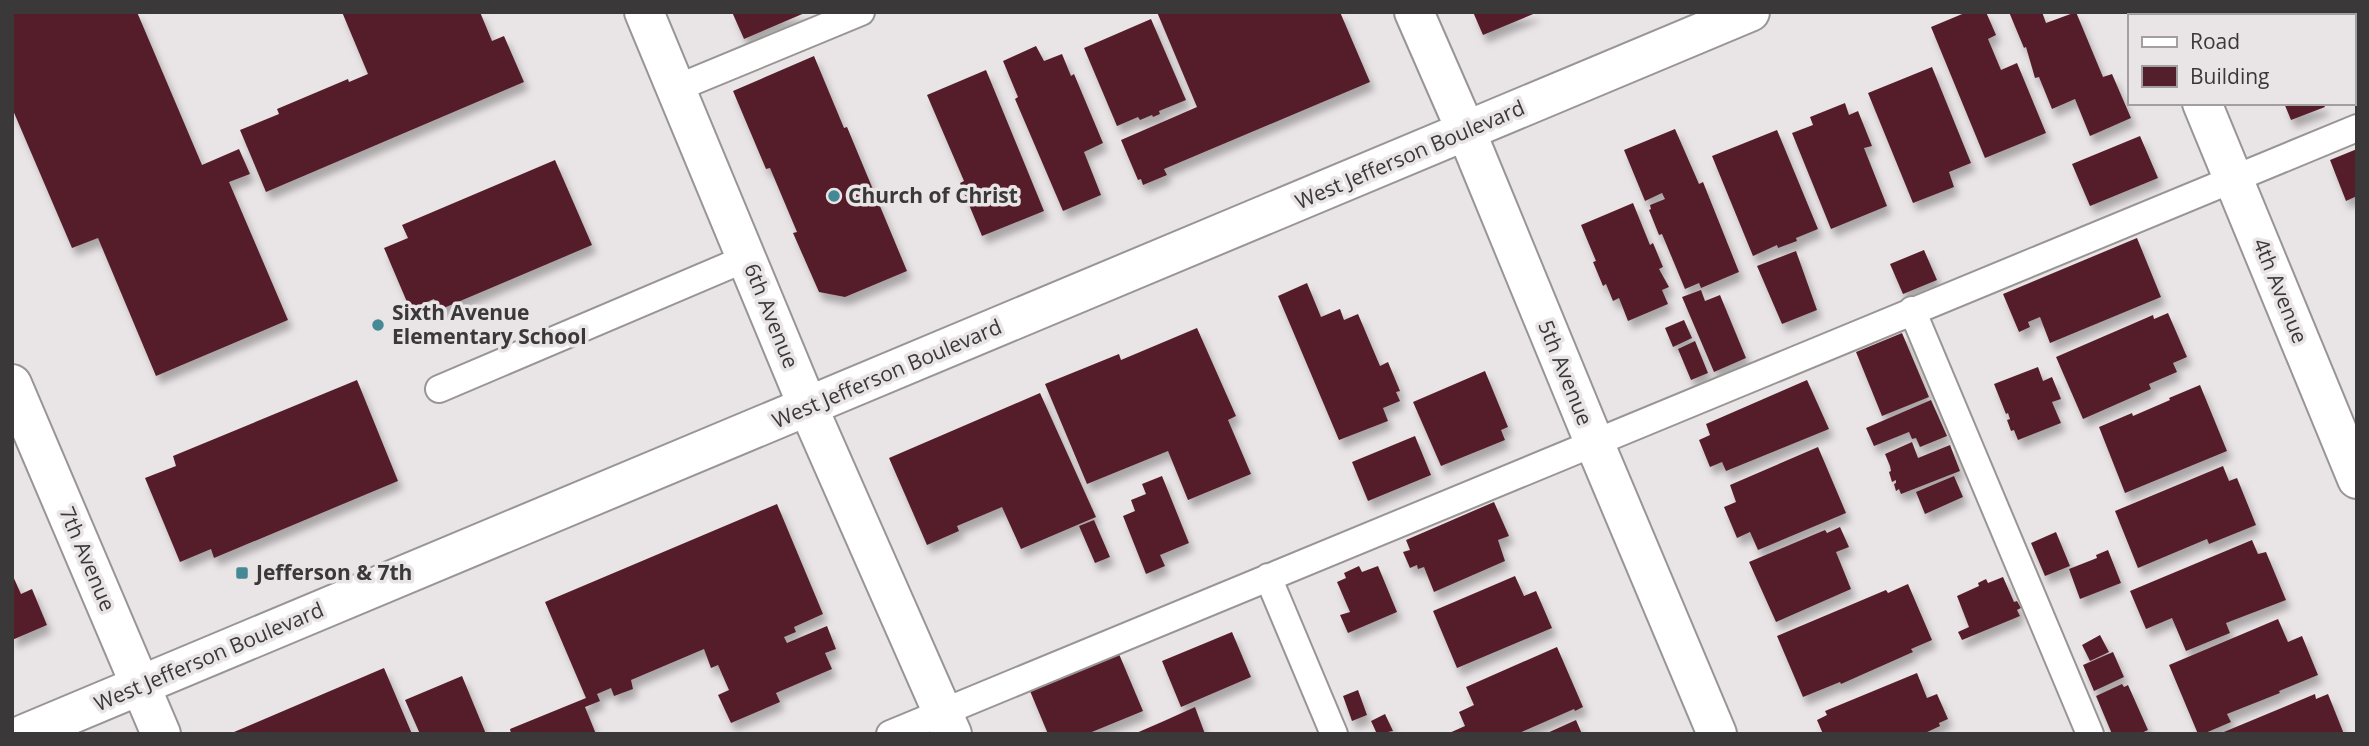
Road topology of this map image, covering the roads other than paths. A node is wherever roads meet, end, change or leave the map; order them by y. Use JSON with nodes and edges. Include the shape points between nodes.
{"nodes":[{"id":1,"x":644,"y":12,"type":"edge"},
{"id":2,"x":861,"y":12,"type":"edge"},
{"id":3,"x":1414,"y":12,"type":"edge"},
{"id":4,"x":1750,"y":12,"type":"edge"},
{"id":5,"x":677,"y":88,"type":"junction"},
{"id":6,"x":2203,"y":105,"type":"edge"},
{"id":7,"x":2357,"y":128,"type":"edge"},
{"id":8,"x":1466,"y":131,"type":"junction"},
{"id":9,"x":2233,"y":177,"type":"junction"},
{"id":10,"x":747,"y":258,"type":"junction"},
{"id":11,"x":1912,"y":310,"type":"junction"},
{"id":12,"x":12,"y":384,"type":"edge"},
{"id":13,"x":439,"y":388,"type":"dead end"},
{"id":14,"x":808,"y":407,"type":"junction"},
{"id":15,"x":1594,"y":442,"type":"junction"},
{"id":16,"x":2357,"y":478,"type":"edge"},
{"id":17,"x":1268,"y":577,"type":"junction"},
{"id":18,"x":142,"y":684,"type":"junction"},
{"id":19,"x":947,"y":723,"type":"edge"},
{"id":20,"x":24,"y":734,"type":"edge"},
{"id":21,"x":161,"y":734,"type":"edge"},
{"id":22,"x":890,"y":734,"type":"edge"},
{"id":23,"x":1334,"y":734,"type":"edge"},
{"id":24,"x":1717,"y":734,"type":"edge"},
{"id":25,"x":2090,"y":734,"type":"edge"}],
"edges":[{"from":1,"to":5,"type":"street","name":"6th Avenue"},
{"from":2,"to":5,"type":"lane"},
{"from":3,"to":8,"type":"street","name":"5th Avenue"},
{"from":4,"to":8,"type":"street","name":"West Jefferson Boulevard"},
{"from":5,"to":10,"type":"street","name":"6th Avenue"},
{"from":6,"to":9,"type":"street","name":"4th Avenue"},
{"from":7,"to":9,"type":"lane"},
{"from":8,"to":14,"type":"street","name":"West Jefferson Boulevard"},
{"from":8,"to":15,"type":"street","name":"5th Avenue"},
{"from":9,"to":11,"type":"lane"},
{"from":9,"to":16,"type":"street","name":"4th Avenue"},
{"from":10,"to":13,"type":"lane"},
{"from":10,"to":14,"type":"street","name":"6th Avenue"},
{"from":11,"to":15,"type":"lane"},
{"from":11,"to":25,"type":"lane"},
{"from":12,"to":18,"type":"street","name":"7th Avenue"},
{"from":14,"to":18,"type":"street","name":"West Jefferson Boulevard"},
{"from":14,"to":19,"type":"street","name":"6th Avenue"},
{"from":15,"to":17,"type":"lane"},
{"from":15,"to":24,"type":"street","name":"5th Avenue"},
{"from":17,"to":19,"type":"lane"},
{"from":17,"to":23,"type":"lane"},
{"from":18,"to":20,"type":"street","name":"West Jefferson Boulevard"},
{"from":18,"to":21,"type":"street","name":"7th Avenue"},
{"from":19,"to":22,"type":"lane"}]}
